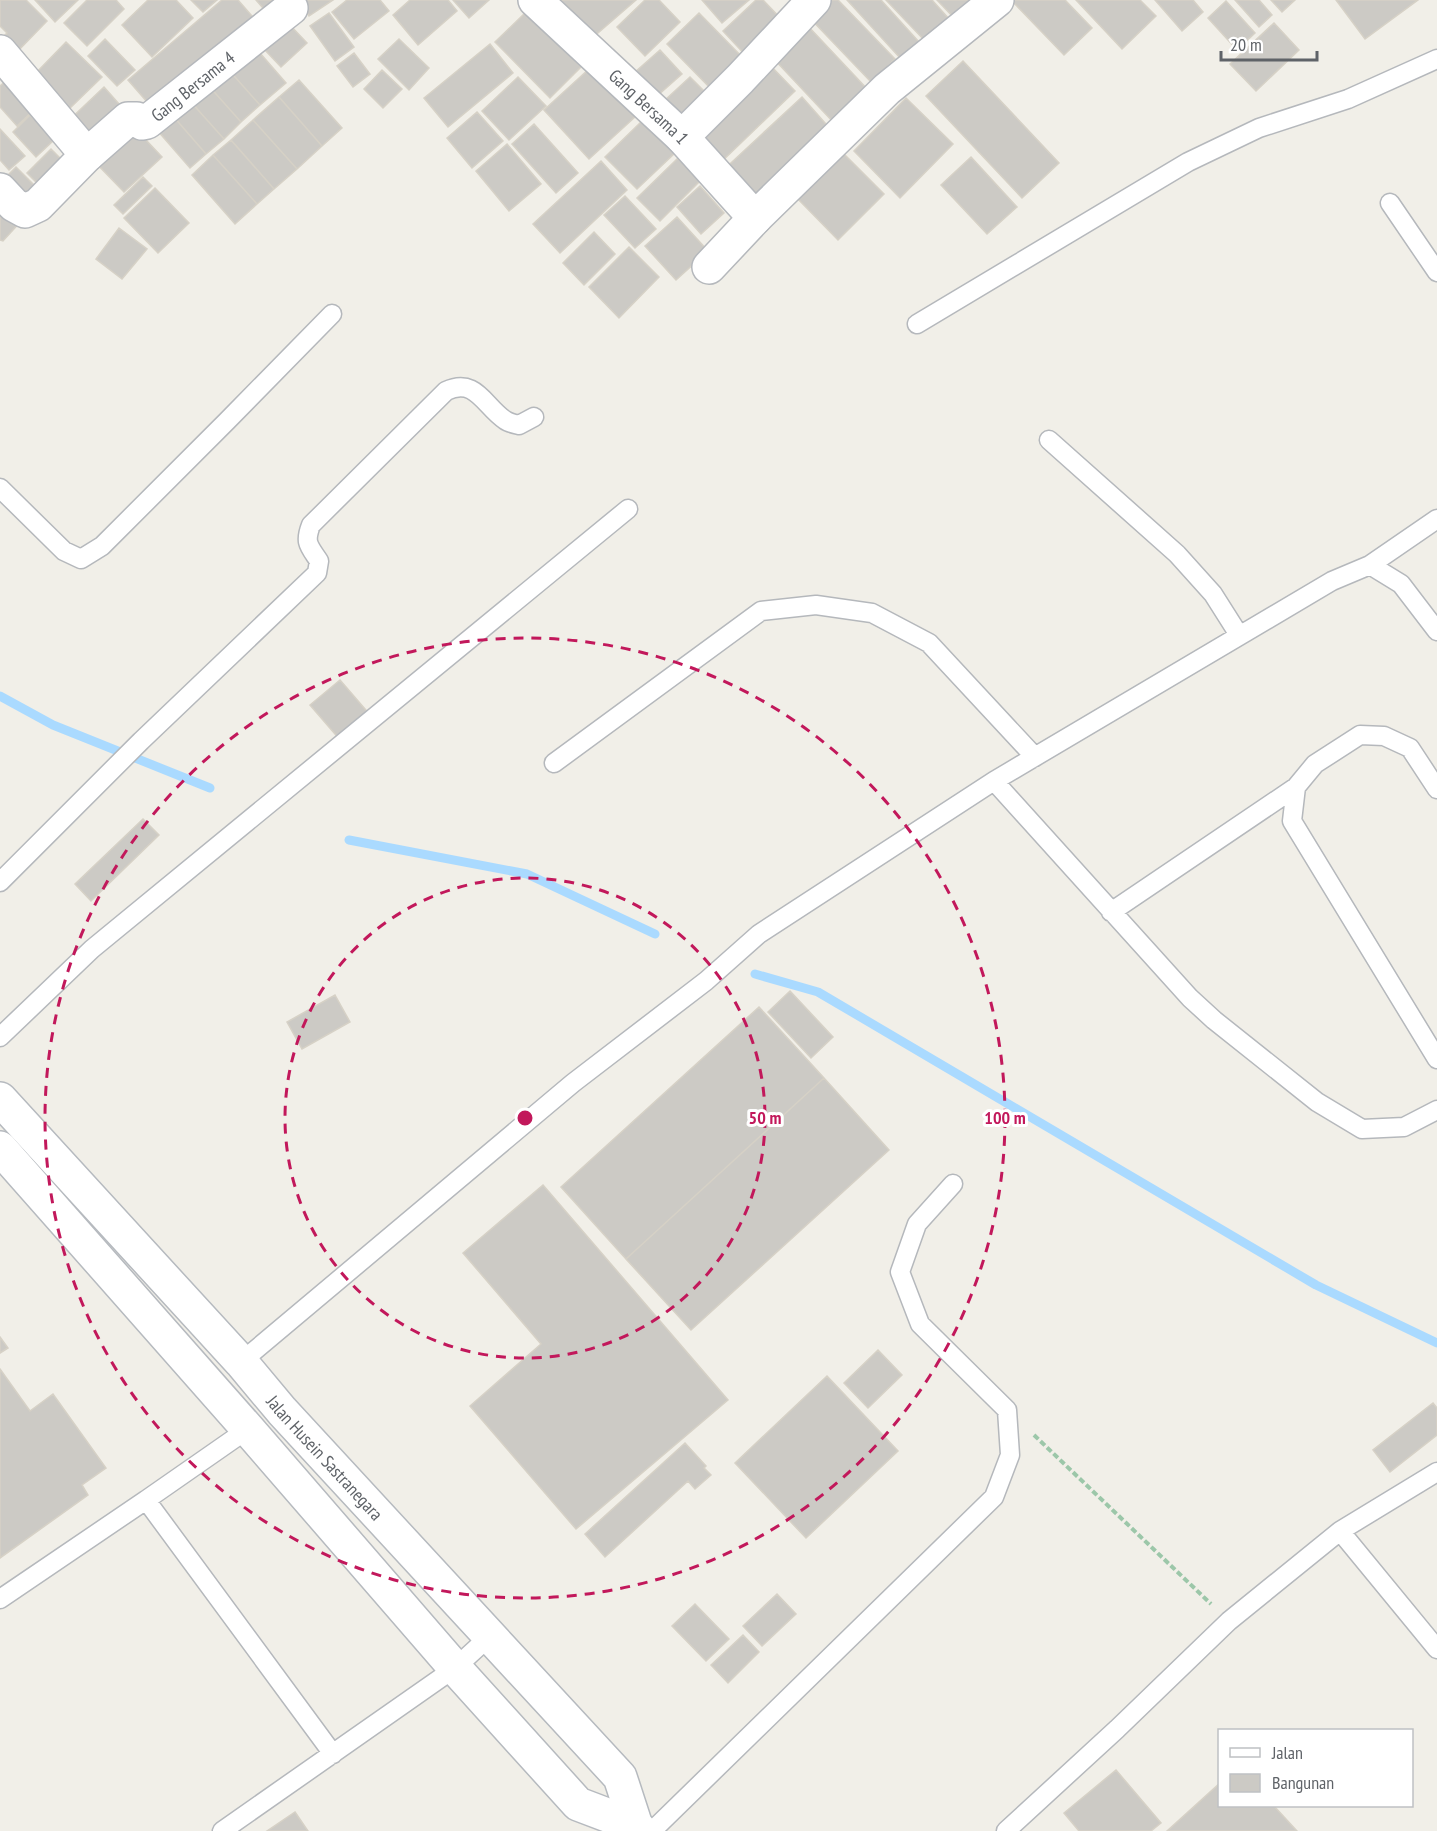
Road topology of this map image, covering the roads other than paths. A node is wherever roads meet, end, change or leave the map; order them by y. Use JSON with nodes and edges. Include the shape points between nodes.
{"nodes":[{"id":1,"x":997,"y":0,"type":"edge"},
{"id":2,"x":546,"y":3,"type":"edge"},
{"id":3,"x":800,"y":5,"type":"edge"},
{"id":4,"x":291,"y":8,"type":"dead end"},
{"id":5,"x":0,"y":52,"type":"edge"},
{"id":6,"x":1437,"y":59,"type":"edge"},
{"id":7,"x":682,"y":137,"type":"junction"},
{"id":8,"x":87,"y":155,"type":"junction"},
{"id":9,"x":0,"y":190,"type":"edge"},
{"id":10,"x":1390,"y":203,"type":"dead end"},
{"id":11,"x":755,"y":218,"type":"junction"},
{"id":12,"x":709,"y":267,"type":"dead end"},
{"id":13,"x":1437,"y":272,"type":"edge"},
{"id":14,"x":332,"y":314,"type":"dead end"},
{"id":15,"x":917,"y":324,"type":"dead end"},
{"id":16,"x":534,"y":417,"type":"dead end"},
{"id":17,"x":1049,"y":440,"type":"dead end"},
{"id":18,"x":0,"y":488,"type":"edge"},
{"id":19,"x":628,"y":509,"type":"dead end"},
{"id":20,"x":1437,"y":519,"type":"edge"},
{"id":21,"x":1370,"y":565,"type":"junction"},
{"id":22,"x":1430,"y":607,"type":"edge"},
{"id":23,"x":1437,"y":631,"type":"edge"},
{"id":24,"x":1239,"y":635,"type":"junction"},
{"id":25,"x":1035,"y":757,"type":"junction"},
{"id":26,"x":554,"y":763,"type":"dead end"},
{"id":27,"x":994,"y":781,"type":"junction"},
{"id":28,"x":1296,"y":787,"type":"junction"},
{"id":29,"x":1437,"y":789,"type":"edge"},
{"id":30,"x":0,"y":882,"type":"edge"},
{"id":31,"x":1111,"y":912,"type":"junction"},
{"id":32,"x":0,"y":1037,"type":"edge"},
{"id":33,"x":1437,"y":1059,"type":"edge"},
{"id":34,"x":0,"y":1098,"type":"edge"},
{"id":35,"x":1437,"y":1110,"type":"edge"},
{"id":36,"x":0,"y":1148,"type":"edge"},
{"id":37,"x":953,"y":1184,"type":"dead end"},
{"id":38,"x":241,"y":1362,"type":"junction"},
{"id":39,"x":248,"y":1429,"type":"junction"},
{"id":40,"x":1437,"y":1472,"type":"edge"},
{"id":41,"x":146,"y":1500,"type":"junction"},
{"id":42,"x":1340,"y":1531,"type":"junction"},
{"id":43,"x":0,"y":1599,"type":"edge"},
{"id":44,"x":491,"y":1635,"type":"junction"},
{"id":45,"x":1437,"y":1648,"type":"edge"},
{"id":46,"x":455,"y":1668,"type":"junction"},
{"id":47,"x":333,"y":1754,"type":"junction"},
{"id":48,"x":643,"y":1829,"type":"edge"},
{"id":49,"x":222,"y":1831,"type":"edge"},
{"id":50,"x":1006,"y":1831,"type":"edge"}],
"edges":[{"from":1,"to":11,"type":"main road","via":[[887,89]]},
{"from":2,"to":7,"type":"main road","name":"Gang Bersama 1"},
{"from":3,"to":7,"type":"main road","via":[[741,79]]},
{"from":4,"to":8,"type":"main road","name":"Gang Bersama 4","via":[[147,122],[128,119]]},
{"from":5,"to":8,"type":"main road"},
{"from":6,"to":15,"type":"lane","via":[[1348,99],[1259,128],[1188,162]]},
{"from":7,"to":11,"type":"main road","name":"Gang Bersama 1"},
{"from":8,"to":9,"type":"main road","via":[[38,205],[25,211]]},
{"from":10,"to":13,"type":"lane"},
{"from":11,"to":12,"type":"main road"},
{"from":14,"to":18,"type":"lane","via":[[102,546],[81,559],[64,551]]},
{"from":16,"to":30,"type":"lane","via":[[519,425],[506,421],[471,388],[457,386],[446,391],[311,525],[306,537],[319,561],[317,573]]},
{"from":17,"to":24,"type":"lane","via":[[1177,554],[1213,594]]},
{"from":19,"to":32,"type":"lane","via":[[92,950]]},
{"from":20,"to":21,"type":"lane"},
{"from":21,"to":22,"type":"lane"},
{"from":21,"to":24,"type":"lane","via":[[1332,581]]},
{"from":22,"to":23,"type":"lane"},
{"from":24,"to":25,"type":"lane"},
{"from":25,"to":26,"type":"lane","via":[[929,643],[872,613],[816,604],[761,611]]},
{"from":25,"to":27,"type":"lane"},
{"from":27,"to":31,"type":"lane"},
{"from":27,"to":38,"type":"lane","via":[[759,934],[706,981],[573,1083]]},
{"from":28,"to":29,"type":"lane","via":[[1315,764],[1360,735],[1384,736],[1410,748]]},
{"from":28,"to":31,"type":"lane"},
{"from":28,"to":33,"type":"lane","via":[[1292,821]]},
{"from":31,"to":35,"type":"lane","via":[[1190,998],[1317,1102],[1362,1129],[1404,1127]]},
{"from":34,"to":38,"type":"main road","name":"Jalan Husein Sastranegara"},
{"from":36,"to":39,"type":"main road"},
{"from":37,"to":48,"type":"lane","via":[[917,1224],[900,1272],[920,1324],[1008,1410],[1010,1455],[994,1497]]},
{"from":38,"to":44,"type":"main road","name":"Jalan Husein Sastranegara"},
{"from":39,"to":41,"type":"lane"},
{"from":39,"to":46,"type":"main road"},
{"from":40,"to":42,"type":"lane"},
{"from":41,"to":43,"type":"lane"},
{"from":41,"to":47,"type":"lane"},
{"from":42,"to":45,"type":"lane"},
{"from":42,"to":50,"type":"lane","via":[[1229,1621]]},
{"from":44,"to":46,"type":"lane"},
{"from":44,"to":48,"type":"main road","name":"Jalan Husein Sastranegara","via":[[620,1776]]},
{"from":46,"to":47,"type":"lane"},
{"from":46,"to":48,"type":"main road","via":[[578,1804]]},
{"from":47,"to":49,"type":"lane"}]}
